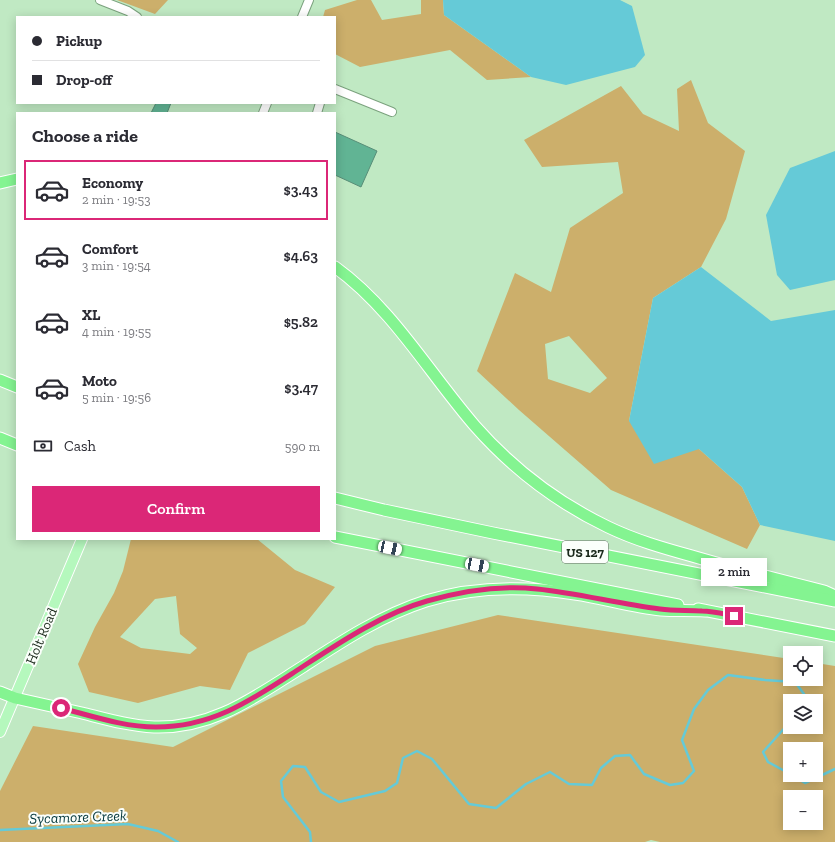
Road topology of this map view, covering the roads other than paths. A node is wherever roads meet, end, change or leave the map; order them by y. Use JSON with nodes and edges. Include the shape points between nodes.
{"nodes":[{"id":1,"x":100,"y":0,"type":"edge"},
{"id":2,"x":307,"y":1,"type":"edge"},
{"id":3,"x":136,"y":16,"type":"edge"},
{"id":4,"x":302,"y":16,"type":"edge"},
{"id":5,"x":336,"y":89,"type":"edge"},
{"id":6,"x":392,"y":112,"type":"dead end"},
{"id":7,"x":16,"y":179,"type":"edge"},
{"id":8,"x":0,"y":183,"type":"edge"},
{"id":9,"x":336,"y":267,"type":"edge"},
{"id":10,"x":0,"y":380,"type":"edge"},
{"id":11,"x":16,"y":387,"type":"edge"},
{"id":12,"x":0,"y":438,"type":"edge"},
{"id":13,"x":16,"y":445,"type":"edge"},
{"id":14,"x":336,"y":498,"type":"edge"},
{"id":15,"x":336,"y":537,"type":"edge"},
{"id":16,"x":82,"y":540,"type":"edge"},
{"id":17,"x":835,"y":596,"type":"edge"},
{"id":18,"x":835,"y":601,"type":"edge"},
{"id":19,"x":705,"y":611,"type":"junction"},
{"id":20,"x":835,"y":636,"type":"edge"},
{"id":21,"x":0,"y":692,"type":"edge"},
{"id":22,"x":14,"y":698,"type":"junction"},
{"id":23,"x":0,"y":732,"type":"edge"}],
"edges":[{"from":1,"to":3,"type":"street"},
{"from":2,"to":4,"type":"street"},
{"from":5,"to":6,"type":"street"},
{"from":7,"to":8,"type":"highway"},
{"from":9,"to":17,"type":"highway","via":[[370,295],[397,326],[448,394],[498,450],[519,470],[575,509],[639,540]]},
{"from":10,"to":11,"type":"highway"},
{"from":12,"to":13,"type":"highway"},
{"from":14,"to":18,"type":"highway","number":"US 127","via":[[509,536]]},
{"from":15,"to":19,"type":"highway","number":"US 127"},
{"from":16,"to":22,"type":"main road","name":"Holt Road"},
{"from":19,"to":20,"type":"highway","number":"US 127"},
{"from":19,"to":22,"type":"highway","via":[[662,610],[535,588],[476,591],[426,601],[374,623],[251,700],[228,712],[196,722],[175,726],[138,726]]},
{"from":21,"to":22,"type":"highway"},
{"from":22,"to":23,"type":"main road","name":"Holt Road"}]}
